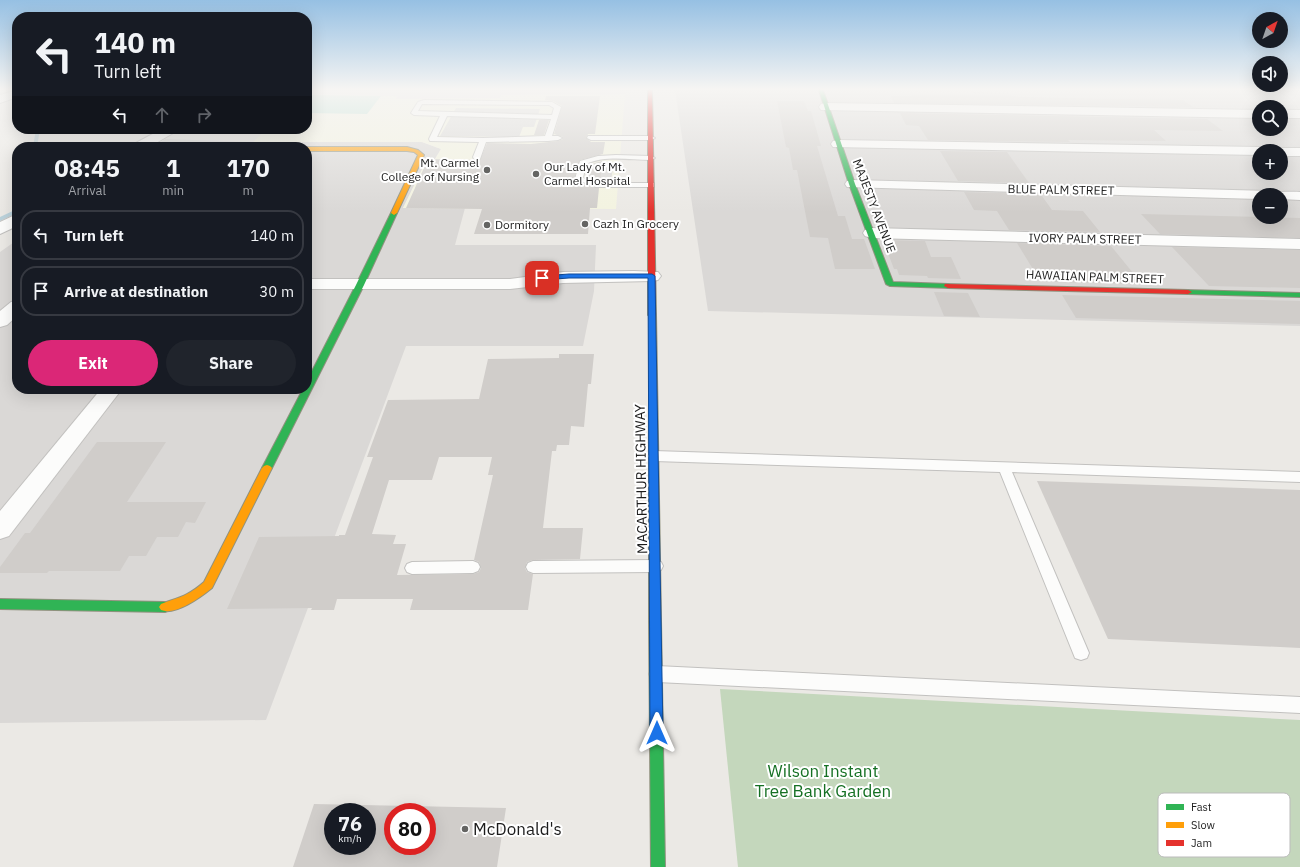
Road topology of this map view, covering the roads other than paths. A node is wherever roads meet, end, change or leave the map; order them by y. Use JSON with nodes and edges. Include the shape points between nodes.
{"nodes":[{"id":1,"x":437,"y":130,"type":"edge"},
{"id":2,"x":551,"y":130,"type":"edge"},
{"id":3,"x":651,"y":130,"type":"edge"},
{"id":4,"x":833,"y":130,"type":"edge"},
{"id":5,"x":162,"y":134,"type":"edge"},
{"id":6,"x":558,"y":138,"type":"dead end"},
{"id":7,"x":591,"y":138,"type":"dead end"},
{"id":8,"x":651,"y":138,"type":"junction"},
{"id":9,"x":548,"y":139,"type":"junction"},
{"id":10,"x":482,"y":140,"type":"junction"},
{"id":11,"x":148,"y":142,"type":"edge"},
{"id":12,"x":838,"y":144,"type":"junction"},
{"id":13,"x":312,"y":150,"type":"edge"},
{"id":14,"x":1252,"y":151,"type":"edge"},
{"id":15,"x":1288,"y":152,"type":"edge"},
{"id":16,"x":1300,"y":152,"type":"edge"},
{"id":17,"x":477,"y":157,"type":"dead end"},
{"id":18,"x":651,"y":158,"type":"junction"},
{"id":19,"x":852,"y":184,"type":"junction"},
{"id":20,"x":651,"y":185,"type":"junction"},
{"id":21,"x":1252,"y":195,"type":"edge"},
{"id":22,"x":1288,"y":195,"type":"edge"},
{"id":23,"x":1300,"y":196,"type":"edge"},
{"id":24,"x":12,"y":222,"type":"edge"},
{"id":25,"x":0,"y":229,"type":"edge"},
{"id":26,"x":871,"y":233,"type":"junction"},
{"id":27,"x":1300,"y":244,"type":"edge"},
{"id":28,"x":312,"y":284,"type":"edge"},
{"id":29,"x":652,"y":284,"type":"junction"},
{"id":30,"x":890,"y":284,"type":"joint"},
{"id":31,"x":360,"y":285,"type":"junction"},
{"id":32,"x":1300,"y":295,"type":"edge"},
{"id":33,"x":12,"y":310,"type":"edge"},
{"id":34,"x":0,"y":321,"type":"edge"},
{"id":35,"x":312,"y":380,"type":"edge"},
{"id":36,"x":108,"y":394,"type":"edge"},
{"id":37,"x":305,"y":394,"type":"edge"},
{"id":38,"x":654,"y":456,"type":"junction"},
{"id":39,"x":1004,"y":467,"type":"junction"},
{"id":40,"x":1300,"y":477,"type":"edge"},
{"id":41,"x":0,"y":529,"type":"edge"},
{"id":42,"x":656,"y":566,"type":"junction"},
{"id":43,"x":533,"y":567,"type":"dead end"},
{"id":44,"x":412,"y":568,"type":"dead end"},
{"id":45,"x":473,"y":568,"type":"dead end"},
{"id":46,"x":0,"y":604,"type":"edge"},
{"id":47,"x":1081,"y":653,"type":"dead end"},
{"id":48,"x":657,"y":674,"type":"junction"},
{"id":49,"x":1300,"y":705,"type":"edge"},
{"id":50,"x":658,"y":867,"type":"edge"}],
"edges":[{"from":1,"to":10,"type":"lane","via":[[433,139]]},
{"from":2,"to":9,"type":"lane"},
{"from":3,"to":8,"type":"main road","name":"MACARTHUR HIGHWAY"},
{"from":4,"to":12,"type":"main road","name":"MAJESTY AVENUE"},
{"from":5,"to":11,"type":"street"},
{"from":6,"to":9,"type":"lane"},
{"from":7,"to":8,"type":"lane"},
{"from":8,"to":18,"type":"main road","name":"MACARTHUR HIGHWAY"},
{"from":9,"to":10,"type":"lane"},
{"from":10,"to":17,"type":"lane"},
{"from":12,"to":14,"type":"street"},
{"from":12,"to":19,"type":"main road","name":"MAJESTY AVENUE"},
{"from":13,"to":31,"type":"main road","via":[[407,150],[416,151],[421,155]]},
{"from":15,"to":16,"type":"street"},
{"from":18,"to":20,"type":"main road","name":"MACARTHUR HIGHWAY"},
{"from":18,"to":20,"type":"lane","via":[[588,160],[583,163],[579,179],[596,185]]},
{"from":19,"to":21,"type":"street","name":"BLUE PALM STREET"},
{"from":19,"to":26,"type":"main road","name":"MAJESTY AVENUE"},
{"from":20,"to":29,"type":"main road","name":"MACARTHUR HIGHWAY"},
{"from":22,"to":23,"type":"street"},
{"from":24,"to":25,"type":"street"},
{"from":26,"to":27,"type":"street","name":"IVORY PALM STREET"},
{"from":26,"to":30,"type":"main road","name":"MAJESTY AVENUE"},
{"from":28,"to":31,"type":"street"},
{"from":29,"to":31,"type":"street","via":[[569,282],[538,289],[510,284]]},
{"from":29,"to":38,"type":"main road","name":"MACARTHUR HIGHWAY"},
{"from":30,"to":32,"type":"main road","name":"HAWAIIAN PALM STREET"},
{"from":31,"to":35,"type":"main road"},
{"from":33,"to":34,"type":"street"},
{"from":36,"to":41,"type":"street"},
{"from":37,"to":46,"type":"main road","via":[[208,585],[195,596],[170,607]]},
{"from":38,"to":39,"type":"lane"},
{"from":38,"to":42,"type":"main road","name":"MACARTHUR HIGHWAY"},
{"from":39,"to":40,"type":"lane"},
{"from":39,"to":47,"type":"lane"},
{"from":42,"to":43,"type":"lane"},
{"from":42,"to":48,"type":"main road","name":"MACARTHUR HIGHWAY"},
{"from":44,"to":45,"type":"lane"},
{"from":48,"to":49,"type":"lane"},
{"from":48,"to":50,"type":"main road","name":"MACARTHUR HIGHWAY"}]}
